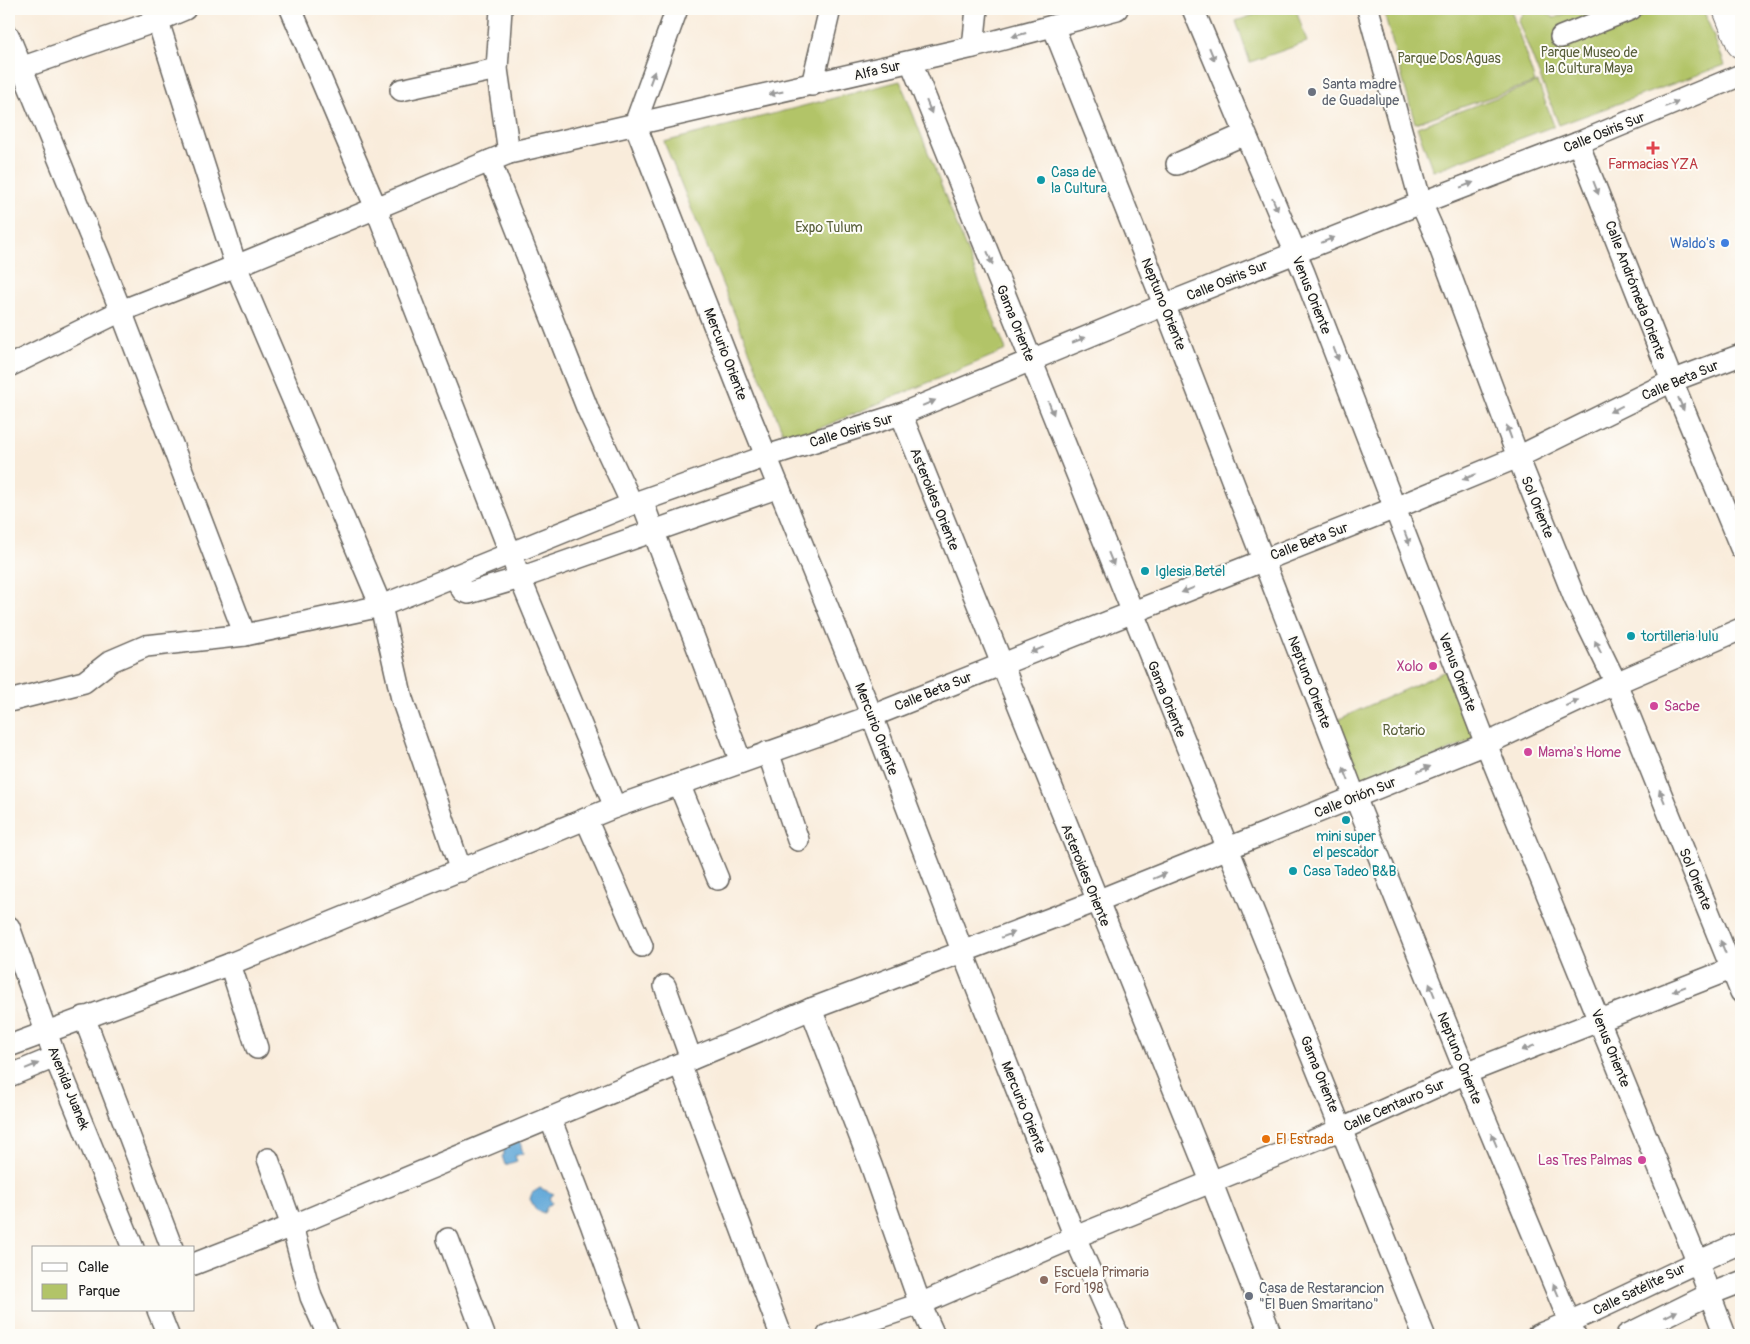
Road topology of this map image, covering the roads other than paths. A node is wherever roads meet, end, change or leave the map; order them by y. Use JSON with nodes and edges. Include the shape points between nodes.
{"nodes":[{"id":1,"x":185,"y":9,"type":"edge"},
{"id":2,"x":291,"y":9,"type":"edge"},
{"id":3,"x":501,"y":9,"type":"edge"},
{"id":4,"x":676,"y":9,"type":"edge"},
{"id":5,"x":830,"y":9,"type":"edge"},
{"id":6,"x":977,"y":9,"type":"edge"},
{"id":7,"x":1117,"y":9,"type":"edge"},
{"id":8,"x":1193,"y":9,"type":"edge"},
{"id":9,"x":1368,"y":9,"type":"edge"},
{"id":10,"x":1631,"y":9,"type":"edge"},
{"id":11,"x":1727,"y":9,"type":"edge"},
{"id":12,"x":156,"y":14,"type":"edge"},
{"id":13,"x":1053,"y":26,"type":"junction"},
{"id":14,"x":9,"y":37,"type":"edge"},
{"id":15,"x":1561,"y":37,"type":"dead end"},
{"id":16,"x":1741,"y":44,"type":"edge"},
{"id":17,"x":973,"y":47,"type":"junction"},
{"id":18,"x":911,"y":62,"type":"junction"},
{"id":19,"x":15,"y":69,"type":"edge"},
{"id":20,"x":497,"y":69,"type":"junction"},
{"id":21,"x":1741,"y":76,"type":"edge"},
{"id":22,"x":812,"y":85,"type":"junction"},
{"id":23,"x":401,"y":90,"type":"dead end"},
{"id":24,"x":635,"y":124,"type":"junction"},
{"id":25,"x":1245,"y":134,"type":"junction"},
{"id":26,"x":1578,"y":143,"type":"junction"},
{"id":27,"x":500,"y":157,"type":"junction"},
{"id":28,"x":1177,"y":164,"type":"dead end"},
{"id":29,"x":1421,"y":203,"type":"junction"},
{"id":30,"x":376,"y":208,"type":"junction"},
{"id":31,"x":1296,"y":253,"type":"junction"},
{"id":32,"x":236,"y":266,"type":"junction"},
{"id":33,"x":1164,"y":305,"type":"junction"},
{"id":34,"x":120,"y":311,"type":"junction"},
{"id":35,"x":1741,"y":355,"type":"edge"},
{"id":36,"x":1032,"y":360,"type":"junction"},
{"id":37,"x":9,"y":366,"type":"edge"},
{"id":38,"x":1672,"y":381,"type":"junction"},
{"id":39,"x":901,"y":414,"type":"junction"},
{"id":40,"x":767,"y":456,"type":"junction"},
{"id":41,"x":1518,"y":457,"type":"junction"},
{"id":42,"x":779,"y":487,"type":"junction"},
{"id":43,"x":637,"y":502,"type":"junction"},
{"id":44,"x":1395,"y":508,"type":"junction"},
{"id":45,"x":653,"y":531,"type":"junction"},
{"id":46,"x":1741,"y":548,"type":"edge"},
{"id":47,"x":511,"y":553,"type":"junction"},
{"id":48,"x":1263,"y":559,"type":"junction"},
{"id":49,"x":454,"y":576,"type":"junction"},
{"id":50,"x":520,"y":578,"type":"junction"},
{"id":51,"x":381,"y":606,"type":"junction"},
{"id":52,"x":1132,"y":612,"type":"junction"},
{"id":53,"x":1741,"y":629,"type":"edge"},
{"id":54,"x":245,"y":634,"type":"junction"},
{"id":55,"x":1001,"y":664,"type":"junction"},
{"id":56,"x":1616,"y":683,"type":"junction"},
{"id":57,"x":9,"y":701,"type":"edge"},
{"id":58,"x":872,"y":716,"type":"junction"},
{"id":59,"x":1486,"y":744,"type":"junction"},
{"id":60,"x":768,"y":752,"type":"junction"},
{"id":61,"x":741,"y":762,"type":"junction"},
{"id":62,"x":679,"y":784,"type":"junction"},
{"id":63,"x":1355,"y":797,"type":"junction"},
{"id":64,"x":615,"y":807,"type":"junction"},
{"id":65,"x":586,"y":819,"type":"junction"},
{"id":66,"x":798,"y":840,"type":"dead end"},
{"id":67,"x":1228,"y":849,"type":"junction"},
{"id":68,"x":461,"y":870,"type":"junction"},
{"id":69,"x":718,"y":879,"type":"dead end"},
{"id":70,"x":1097,"y":901,"type":"junction"},
{"id":71,"x":9,"y":927,"type":"edge"},
{"id":72,"x":642,"y":946,"type":"dead end"},
{"id":73,"x":963,"y":952,"type":"junction"},
{"id":74,"x":230,"y":964,"type":"junction"},
{"id":75,"x":1737,"y":967,"type":"edge"},
{"id":76,"x":665,"y":986,"type":"dead end"},
{"id":77,"x":1741,"y":992,"type":"edge"},
{"id":78,"x":811,"y":1009,"type":"junction"},
{"id":79,"x":84,"y":1017,"type":"junction"},
{"id":80,"x":1599,"y":1020,"type":"junction"},
{"id":81,"x":46,"y":1031,"type":"junction"},
{"id":82,"x":9,"y":1046,"type":"edge"},
{"id":83,"x":257,"y":1048,"type":"dead end"},
{"id":84,"x":55,"y":1056,"type":"junction"},
{"id":85,"x":686,"y":1061,"type":"junction"},
{"id":86,"x":1466,"y":1073,"type":"junction"},
{"id":87,"x":9,"y":1076,"type":"edge"},
{"id":88,"x":550,"y":1118,"type":"junction"},
{"id":89,"x":1342,"y":1129,"type":"junction"},
{"id":90,"x":268,"y":1159,"type":"dead end"},
{"id":91,"x":1211,"y":1181,"type":"junction"},
{"id":92,"x":292,"y":1226,"type":"junction"},
{"id":93,"x":1075,"y":1237,"type":"junction"},
{"id":94,"x":448,"y":1239,"type":"dead end"},
{"id":95,"x":1741,"y":1243,"type":"edge"},
{"id":96,"x":132,"y":1246,"type":"edge"},
{"id":97,"x":171,"y":1246,"type":"edge"},
{"id":98,"x":1698,"y":1261,"type":"junction"},
{"id":99,"x":195,"y":1264,"type":"edge"},
{"id":100,"x":1741,"y":1282,"type":"edge"},
{"id":101,"x":1710,"y":1294,"type":"junction"},
{"id":102,"x":920,"y":1304,"type":"junction"},
{"id":103,"x":159,"y":1312,"type":"edge"},
{"id":104,"x":1572,"y":1329,"type":"edge"},
{"id":105,"x":168,"y":1335,"type":"edge"},
{"id":106,"x":328,"y":1335,"type":"edge"},
{"id":107,"x":484,"y":1335,"type":"edge"},
{"id":108,"x":631,"y":1335,"type":"edge"},
{"id":109,"x":781,"y":1335,"type":"edge"},
{"id":110,"x":828,"y":1335,"type":"edge"},
{"id":111,"x":934,"y":1335,"type":"edge"},
{"id":112,"x":1118,"y":1335,"type":"edge"},
{"id":113,"x":1271,"y":1335,"type":"edge"},
{"id":114,"x":1424,"y":1335,"type":"edge"},
{"id":115,"x":1538,"y":1335,"type":"edge"},
{"id":116,"x":1627,"y":1335,"type":"edge"},
{"id":117,"x":1726,"y":1335,"type":"edge"}],
"edges":[{"from":1,"to":12,"type":"street"},
{"from":2,"to":30,"type":"street"},
{"from":3,"to":20,"type":"street"},
{"from":24,"to":4,"type":"street","one_way":true},
{"from":5,"to":22,"type":"street"},
{"from":6,"to":17,"type":"street"},
{"from":7,"to":13,"type":"street","name":"Alfa Sur"},
{"from":8,"to":25,"type":"street","name":"Venus Oriente","one_way":true},
{"from":9,"to":29,"type":"street","name":"Sol Oriente"},
{"from":10,"to":15,"type":"street"},
{"from":11,"to":16,"type":"main road"},
{"from":12,"to":19,"type":"street"},
{"from":12,"to":32,"type":"street"},
{"from":13,"to":17,"type":"street","name":"Alfa Sur","one_way":true},
{"from":13,"to":33,"type":"street","name":"Neptuno Oriente"},
{"from":14,"to":19,"type":"street"},
{"from":17,"to":18,"type":"street","name":"Alfa Sur"},
{"from":18,"to":22,"type":"street","name":"Alfa Sur"},
{"from":18,"to":36,"type":"street","name":"Gama Oriente","one_way":true},
{"from":19,"to":34,"type":"street"},
{"from":20,"to":23,"type":"street"},
{"from":20,"to":27,"type":"street"},
{"from":26,"to":21,"type":"street","name":"Calle Osiris Sur","one_way":true},
{"from":22,"to":24,"type":"street","name":"Alfa Sur","one_way":true},
{"from":24,"to":27,"type":"street","name":"Alfa Sur"},
{"from":24,"to":40,"type":"street","name":"Mercurio Oriente"},
{"from":25,"to":28,"type":"street"},
{"from":25,"to":31,"type":"street","name":"Venus Oriente","one_way":true},
{"from":29,"to":26,"type":"street","name":"Calle Osiris Sur","one_way":true},
{"from":26,"to":38,"type":"street","name":"Calle Andrómeda Oriente","one_way":true},
{"from":27,"to":30,"type":"street","name":"Alfa Sur"},
{"from":27,"to":43,"type":"street","via":[[588,410]]},
{"from":31,"to":29,"type":"street","name":"Calle Osiris Sur","one_way":true},
{"from":41,"to":29,"type":"street","name":"Sol Oriente","one_way":true},
{"from":30,"to":32,"type":"street","name":"Alfa Sur"},
{"from":30,"to":47,"type":"street"},
{"from":31,"to":33,"type":"street","name":"Calle Osiris Sur"},
{"from":31,"to":44,"type":"street","name":"Venus Oriente","one_way":true},
{"from":32,"to":34,"type":"street","name":"Alfa Sur"},
{"from":32,"to":51,"type":"street"},
{"from":36,"to":33,"type":"street","name":"Calle Osiris Sur","one_way":true},
{"from":33,"to":48,"type":"street","name":"Neptuno Oriente"},
{"from":34,"to":37,"type":"street","name":"Alfa Sur"},
{"from":34,"to":54,"type":"street"},
{"from":35,"to":38,"type":"street","name":"Calle Beta Sur"},
{"from":39,"to":36,"type":"street","name":"Calle Osiris Sur","one_way":true},
{"from":36,"to":52,"type":"street","name":"Gama Oriente","one_way":true},
{"from":38,"to":41,"type":"street","name":"Calle Beta Sur","one_way":true},
{"from":38,"to":46,"type":"street","name":"Calle Andrómeda Oriente","one_way":true},
{"from":39,"to":40,"type":"street","name":"Calle Osiris Sur"},
{"from":39,"to":55,"type":"street","name":"Asteroides Oriente"},
{"from":40,"to":42,"type":"street","name":"Mercurio Oriente"},
{"from":40,"to":43,"type":"street","name":"Calle Osiris Sur"},
{"from":41,"to":44,"type":"street","name":"Calle Beta Sur","one_way":true},
{"from":56,"to":41,"type":"street","name":"Sol Oriente","one_way":true,"via":[[1575,599]]},
{"from":42,"to":45,"type":"street"},
{"from":42,"to":58,"type":"street","name":"Mercurio Oriente"},
{"from":43,"to":45,"type":"street"},
{"from":43,"to":47,"type":"street","name":"Calle Osiris Sur"},
{"from":44,"to":48,"type":"street","name":"Calle Beta Sur"},
{"from":44,"to":59,"type":"street","name":"Venus Oriente","one_way":true},
{"from":45,"to":50,"type":"street"},
{"from":45,"to":61,"type":"street"},
{"from":47,"to":49,"type":"street","name":"Calle Osiris Sur"},
{"from":47,"to":50,"type":"street"},
{"from":48,"to":52,"type":"street","name":"Calle Beta Sur","one_way":true},
{"from":63,"to":48,"type":"street","name":"Neptuno Oriente","one_way":true},
{"from":49,"to":50,"type":"street","via":[[463,591],[469,593]]},
{"from":49,"to":51,"type":"street","name":"Calle Osiris Sur"},
{"from":50,"to":64,"type":"street"},
{"from":51,"to":54,"type":"street","name":"Calle Osiris Sur"},
{"from":51,"to":68,"type":"street","via":[[402,699]]},
{"from":52,"to":55,"type":"street","name":"Calle Beta Sur","one_way":true},
{"from":52,"to":67,"type":"street","name":"Gama Oriente"},
{"from":53,"to":56,"type":"street","name":"Calle Orión Sur"},
{"from":54,"to":57,"type":"street","name":"Calle Osiris Sur","via":[[146,646],[112,661],[84,682]]},
{"from":55,"to":58,"type":"street","name":"Calle Beta Sur"},
{"from":55,"to":70,"type":"street","name":"Asteroides Oriente"},
{"from":59,"to":56,"type":"street","name":"Calle Orión Sur","one_way":true},
{"from":75,"to":56,"type":"street","name":"Sol Oriente","one_way":true},
{"from":58,"to":60,"type":"street","name":"Calle Beta Sur"},
{"from":58,"to":73,"type":"street","name":"Mercurio Oriente"},
{"from":63,"to":59,"type":"street","name":"Calle Orión Sur","one_way":true},
{"from":59,"to":80,"type":"street","name":"Venus Oriente"},
{"from":60,"to":61,"type":"street","name":"Calle Beta Sur"},
{"from":60,"to":66,"type":"street"},
{"from":61,"to":62,"type":"street","name":"Calle Beta Sur"},
{"from":62,"to":64,"type":"street","name":"Calle Beta Sur"},
{"from":62,"to":69,"type":"street"},
{"from":63,"to":67,"type":"street","name":"Calle Orión Sur"},
{"from":86,"to":63,"type":"street","name":"Neptuno Oriente","one_way":true},
{"from":64,"to":65,"type":"street","name":"Calle Beta Sur"},
{"from":65,"to":68,"type":"street","name":"Calle Beta Sur"},
{"from":65,"to":72,"type":"street"},
{"from":70,"to":67,"type":"street","name":"Calle Orión Sur","one_way":true},
{"from":67,"to":89,"type":"street","name":"Gama Oriente"},
{"from":68,"to":74,"type":"street","name":"Calle Beta Sur"},
{"from":73,"to":70,"type":"street","name":"Calle Orión Sur","one_way":true},
{"from":70,"to":91,"type":"street","name":"Asteroides Oriente"},
{"from":71,"to":81,"type":"street","name":"Avenida Juanek"},
{"from":73,"to":78,"type":"street","name":"Calle Orión Sur"},
{"from":73,"to":93,"type":"street","name":"Mercurio Oriente"},
{"from":74,"to":79,"type":"street","name":"Calle Beta Sur"},
{"from":74,"to":83,"type":"street"},
{"from":75,"to":77,"type":"street","name":"Sol Oriente"},
{"from":75,"to":80,"type":"street","name":"Calle Centauro Sur","one_way":true},
{"from":76,"to":85,"type":"street"},
{"from":78,"to":85,"type":"street","name":"Calle Orión Sur"},
{"from":78,"to":102,"type":"street"},
{"from":79,"to":81,"type":"street","name":"Calle Beta Sur"},
{"from":79,"to":97,"type":"street"},
{"from":80,"to":86,"type":"street","name":"Calle Centauro Sur","one_way":true},
{"from":80,"to":98,"type":"street","name":"Venus Oriente"},
{"from":81,"to":82,"type":"street","name":"Calle Beta Sur"},
{"from":81,"to":84,"type":"street","name":"Avenida Juanek"},
{"from":87,"to":84,"type":"street","one_way":true},
{"from":84,"to":96,"type":"street","name":"Avenida Juanek"},
{"from":85,"to":88,"type":"street","name":"Calle Orión Sur"},
{"from":85,"to":109,"type":"street"},
{"from":86,"to":89,"type":"street","name":"Calle Centauro Sur"},
{"from":104,"to":86,"type":"street","name":"Neptuno Oriente","one_way":true},
{"from":88,"to":92,"type":"street","name":"Calle Orión Sur"},
{"from":88,"to":108,"type":"street"},
{"from":89,"to":91,"type":"street","name":"Calle Centauro Sur"},
{"from":89,"to":114,"type":"street","name":"Gama Oriente"},
{"from":90,"to":92,"type":"street"},
{"from":91,"to":93,"type":"street","name":"Calle Centauro Sur"},
{"from":91,"to":113,"type":"street","name":"Asteroides Oriente"},
{"from":92,"to":99,"type":"street","name":"Calle Orión Sur"},
{"from":92,"to":106,"type":"street","via":[[311,1297]]},
{"from":93,"to":102,"type":"street","name":"Calle Centauro Sur"},
{"from":93,"to":112,"type":"street","name":"Mercurio Oriente"},
{"from":94,"to":107,"type":"street"},
{"from":95,"to":98,"type":"street","name":"Calle Satélite Sur"},
{"from":98,"to":101,"type":"street","name":"Venus Oriente"},
{"from":98,"to":104,"type":"street","name":"Calle Satélite Sur"},
{"from":100,"to":101,"type":"street"},
{"from":116,"to":101,"type":"street","one_way":true},
{"from":101,"to":117,"type":"street","name":"Venus Oriente"},
{"from":102,"to":110,"type":"street","name":"Calle Centauro Sur"},
{"from":102,"to":111,"type":"street"},
{"from":103,"to":105,"type":"street"},
{"from":104,"to":115,"type":"street","name":"Calle Satélite Sur"}]}
